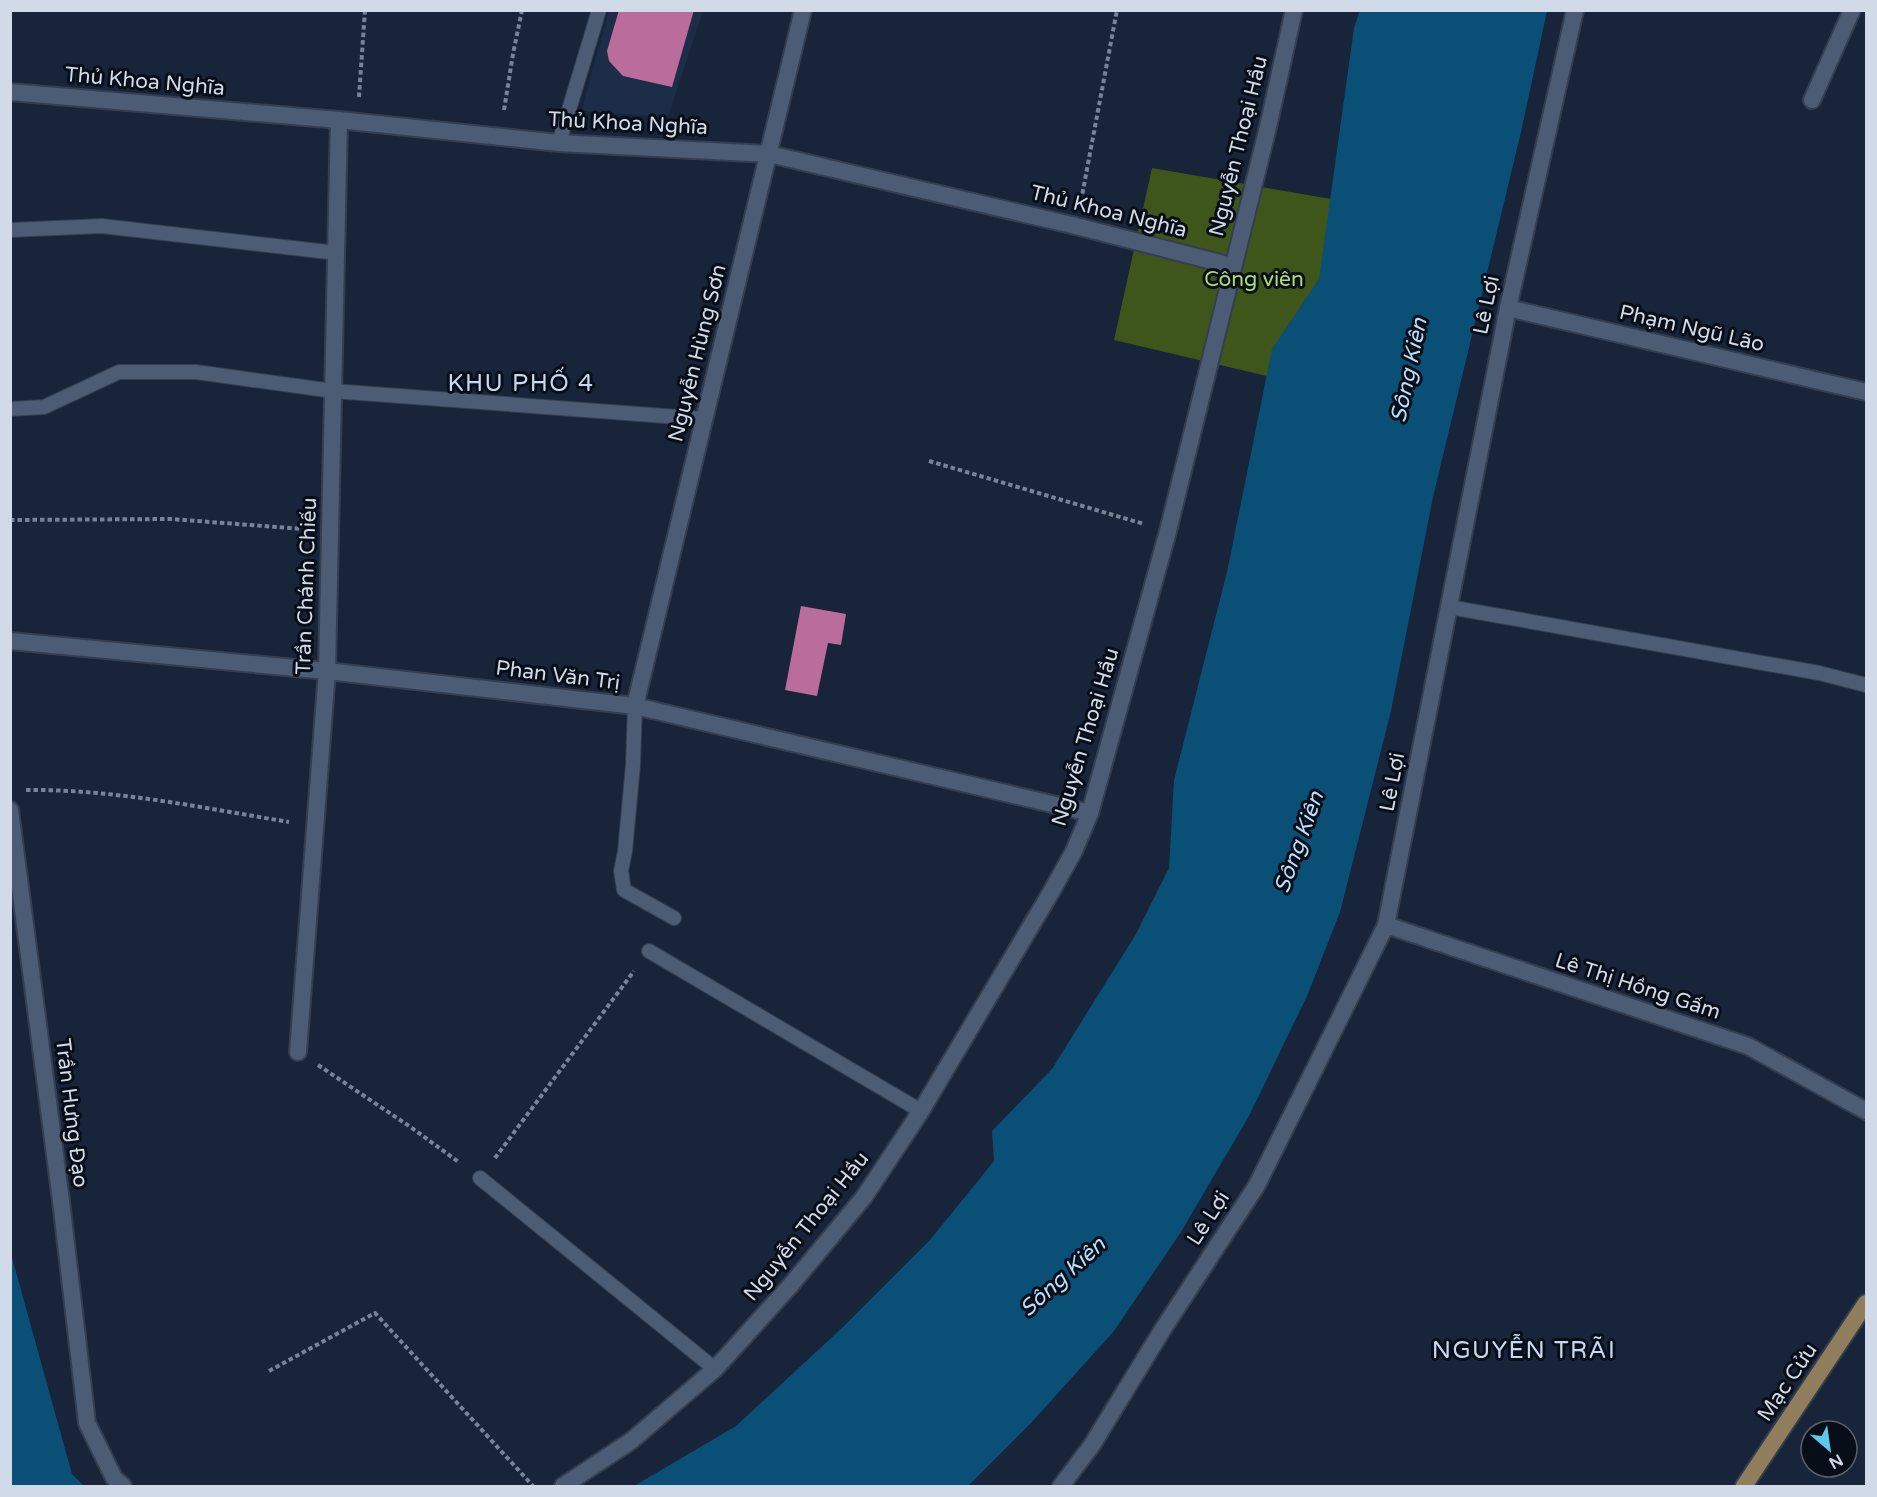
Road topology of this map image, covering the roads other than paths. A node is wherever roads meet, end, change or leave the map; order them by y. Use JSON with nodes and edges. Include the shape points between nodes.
{"nodes":[{"id":1,"x":598,"y":10,"type":"edge"},
{"id":2,"x":803,"y":10,"type":"edge"},
{"id":3,"x":1294,"y":10,"type":"edge"},
{"id":4,"x":1575,"y":10,"type":"edge"},
{"id":5,"x":1852,"y":10,"type":"edge"},
{"id":6,"x":10,"y":92,"type":"edge"},
{"id":7,"x":1812,"y":100,"type":"dead end"},
{"id":8,"x":339,"y":120,"type":"junction"},
{"id":9,"x":559,"y":143,"type":"junction"},
{"id":10,"x":769,"y":154,"type":"junction"},
{"id":11,"x":10,"y":230,"type":"edge"},
{"id":12,"x":337,"y":253,"type":"junction"},
{"id":13,"x":1232,"y":266,"type":"junction"},
{"id":14,"x":1508,"y":308,"type":"junction"},
{"id":15,"x":333,"y":391,"type":"junction"},
{"id":16,"x":1866,"y":392,"type":"edge"},
{"id":17,"x":10,"y":409,"type":"edge"},
{"id":18,"x":705,"y":419,"type":"junction"},
{"id":19,"x":1449,"y":607,"type":"junction"},
{"id":20,"x":10,"y":641,"type":"edge"},
{"id":21,"x":327,"y":671,"type":"junction"},
{"id":22,"x":1866,"y":685,"type":"edge"},
{"id":23,"x":635,"y":706,"type":"junction"},
{"id":24,"x":10,"y":810,"type":"edge"},
{"id":25,"x":1090,"y":813,"type":"junction"},
{"id":26,"x":674,"y":918,"type":"dead end"},
{"id":27,"x":1386,"y":925,"type":"junction"},
{"id":28,"x":649,"y":951,"type":"road end"},
{"id":29,"x":298,"y":1052,"type":"road end"},
{"id":30,"x":921,"y":1111,"type":"junction"},
{"id":31,"x":1866,"y":1111,"type":"edge"},
{"id":32,"x":480,"y":1178,"type":"road end"},
{"id":33,"x":1866,"y":1303,"type":"edge"},
{"id":34,"x":715,"y":1369,"type":"junction"},
{"id":35,"x":123,"y":1486,"type":"edge"},
{"id":36,"x":563,"y":1486,"type":"edge"},
{"id":37,"x":1060,"y":1486,"type":"edge"},
{"id":38,"x":1744,"y":1486,"type":"edge"}],
"edges":[{"from":1,"to":9,"type":"lane"},
{"from":2,"to":10,"type":"street","name":"Nguyễn Hùng Sơn"},
{"from":3,"to":13,"type":"street","name":"Nguyễn Thoại Hầu"},
{"from":4,"to":14,"type":"street","name":"Lê Lợi"},
{"from":5,"to":7,"type":"street"},
{"from":6,"to":8,"type":"street","name":"Thủ Khoa Nghĩa"},
{"from":8,"to":9,"type":"street","name":"Thủ Khoa Nghĩa"},
{"from":8,"to":12,"type":"street","name":"Trần Chánh Chiếu"},
{"from":9,"to":10,"type":"street","name":"Thủ Khoa Nghĩa"},
{"from":10,"to":13,"type":"street","name":"Thủ Khoa Nghĩa"},
{"from":10,"to":18,"type":"street","name":"Nguyễn Hùng Sơn"},
{"from":11,"to":12,"type":"lane","via":[[102,226]]},
{"from":12,"to":15,"type":"street","name":"Trần Chánh Chiếu"},
{"from":13,"to":25,"type":"street","name":"Nguyễn Thoại Hầu","via":[[1168,531]]},
{"from":14,"to":16,"type":"street","name":"Phạm Ngũ Lão"},
{"from":14,"to":19,"type":"street","name":"Lê Lợi"},
{"from":15,"to":17,"type":"lane","via":[[196,372],[119,372],[44,407]]},
{"from":15,"to":18,"type":"lane"},
{"from":15,"to":21,"type":"street","name":"Trần Chánh Chiếu"},
{"from":18,"to":23,"type":"street","name":"Nguyễn Hùng Sơn"},
{"from":19,"to":22,"type":"lane","via":[[1819,673]]},
{"from":19,"to":27,"type":"street","name":"Lê Lợi"},
{"from":20,"to":21,"type":"street","name":"Phan Văn Trị"},
{"from":21,"to":23,"type":"street","name":"Phan Văn Trị"},
{"from":21,"to":29,"type":"street","name":"Trần Chánh Chiếu"},
{"from":23,"to":25,"type":"street","name":"Phan Văn Trị"},
{"from":23,"to":26,"type":"lane","via":[[621,871],[624,890]]},
{"from":24,"to":35,"type":"street","name":"Trần Hưng Đạo","via":[[87,1423],[114,1478]]},
{"from":25,"to":30,"type":"street","name":"Nguyễn Thoại Hầu","via":[[1050,894]]},
{"from":27,"to":31,"type":"street","name":"Lê Thị Hồng Gấm","via":[[1748,1046]]},
{"from":27,"to":37,"type":"street","name":"Lê Lợi","via":[[1257,1185],[1092,1445]]},
{"from":28,"to":30,"type":"lane"},
{"from":30,"to":34,"type":"street","name":"Nguyễn Thoại Hầu","via":[[864,1197]]},
{"from":32,"to":34,"type":"lane"},
{"from":33,"to":38,"type":"main road","name":"Mạc Cửu"},
{"from":34,"to":36,"type":"street","name":"Nguyễn Thoại Hầu","via":[[631,1441]]}]}
